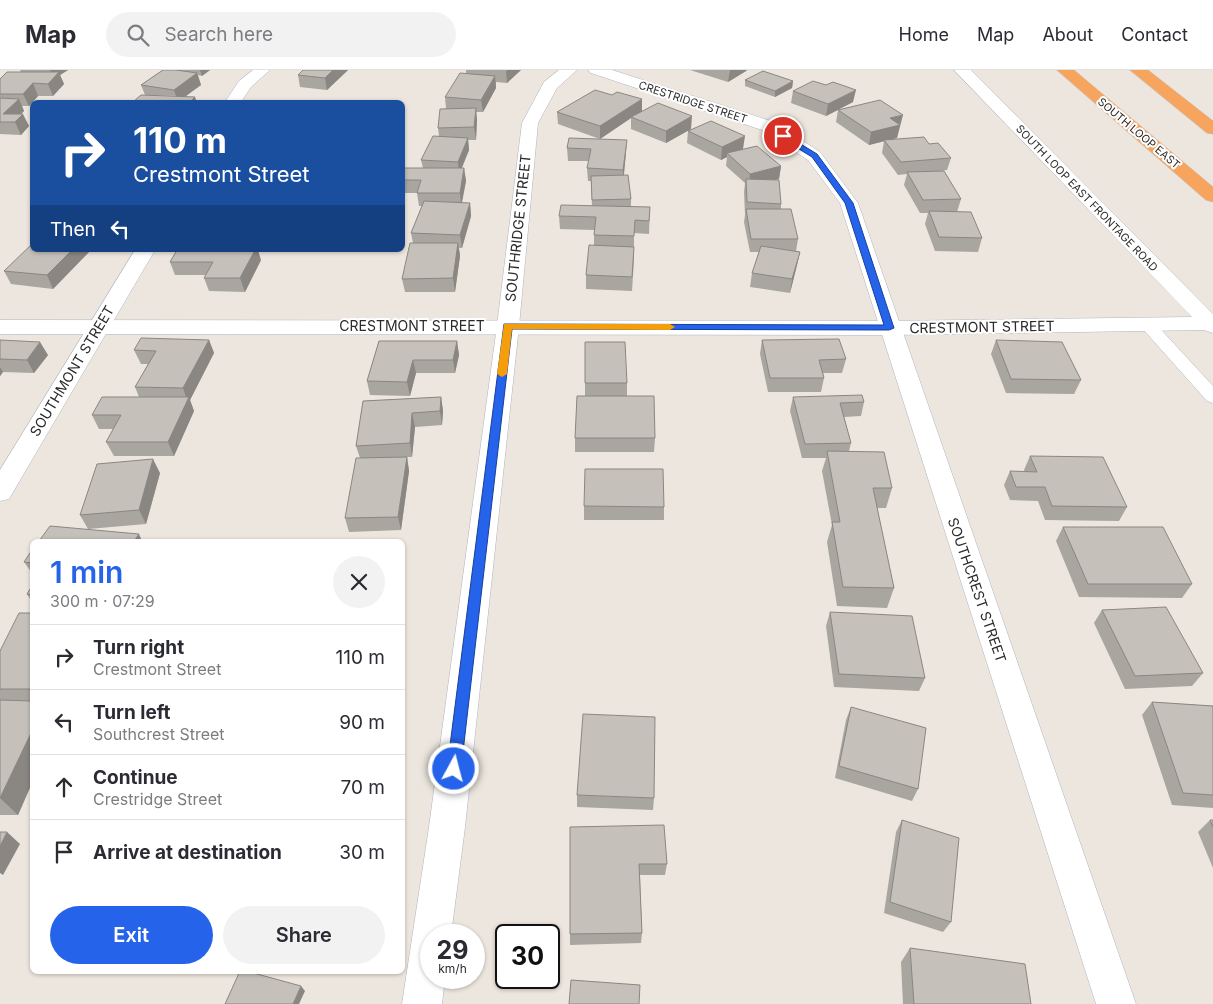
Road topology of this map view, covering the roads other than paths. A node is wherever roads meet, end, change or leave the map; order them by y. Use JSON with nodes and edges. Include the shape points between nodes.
{"nodes":[{"id":1,"x":262,"y":70,"type":"edge"},
{"id":2,"x":569,"y":70,"type":"edge"},
{"id":3,"x":596,"y":70,"type":"edge"},
{"id":4,"x":962,"y":70,"type":"edge"},
{"id":5,"x":1065,"y":70,"type":"edge"},
{"id":6,"x":1138,"y":70,"type":"edge"},
{"id":7,"x":235,"y":100,"type":"edge"},
{"id":8,"x":1213,"y":128,"type":"edge"},
{"id":9,"x":832,"y":179,"type":"joint"},
{"id":10,"x":1213,"y":196,"type":"edge"},
{"id":11,"x":144,"y":252,"type":"edge"},
{"id":12,"x":1212,"y":324,"type":"edge"},
{"id":13,"x":1148,"y":325,"type":"junction"},
{"id":14,"x":99,"y":326,"type":"junction"},
{"id":15,"x":508,"y":326,"type":"junction"},
{"id":16,"x":0,"y":327,"type":"edge"},
{"id":17,"x":889,"y":328,"type":"junction"},
{"id":18,"x":1213,"y":397,"type":"edge"},
{"id":19,"x":0,"y":492,"type":"edge"},
{"id":20,"x":433,"y":924,"type":"edge"},
{"id":21,"x":424,"y":989,"type":"edge"},
{"id":22,"x":422,"y":1004,"type":"edge"},
{"id":23,"x":1116,"y":1004,"type":"edge"}],
"edges":[{"from":1,"to":7,"type":"street","via":[[245,84]]},
{"from":2,"to":15,"type":"street","name":"SOUTHRIDGE STREET","via":[[550,85],[530,123]]},
{"from":3,"to":9,"type":"street","name":"CRESTRIDGE STREET","via":[[768,126],[814,156]]},
{"from":4,"to":12,"type":"street","name":"SOUTH LOOP EAST FRONTAGE ROAD"},
{"from":5,"to":10,"type":"highway","name":"SOUTH LOOP EAST"},
{"from":6,"to":8,"type":"highway"},
{"from":9,"to":17,"type":"street","name":"SOUTHCREST STREET","via":[[849,203]]},
{"from":11,"to":14,"type":"street","name":"SOUTHMONT STREET"},
{"from":12,"to":13,"type":"street","name":"CRESTMONT STREET"},
{"from":13,"to":17,"type":"street","name":"CRESTMONT STREET"},
{"from":13,"to":18,"type":"lane"},
{"from":14,"to":15,"type":"street","name":"CRESTMONT STREET"},
{"from":14,"to":16,"type":"street","name":"CRESTMONT STREET"},
{"from":14,"to":19,"type":"street","name":"SOUTHMONT STREET"},
{"from":15,"to":17,"type":"street","name":"CRESTMONT STREET"},
{"from":15,"to":20,"type":"street","name":"SOUTHRIDGE STREET"},
{"from":17,"to":23,"type":"street","name":"SOUTHCREST STREET"},
{"from":21,"to":22,"type":"street"}]}
